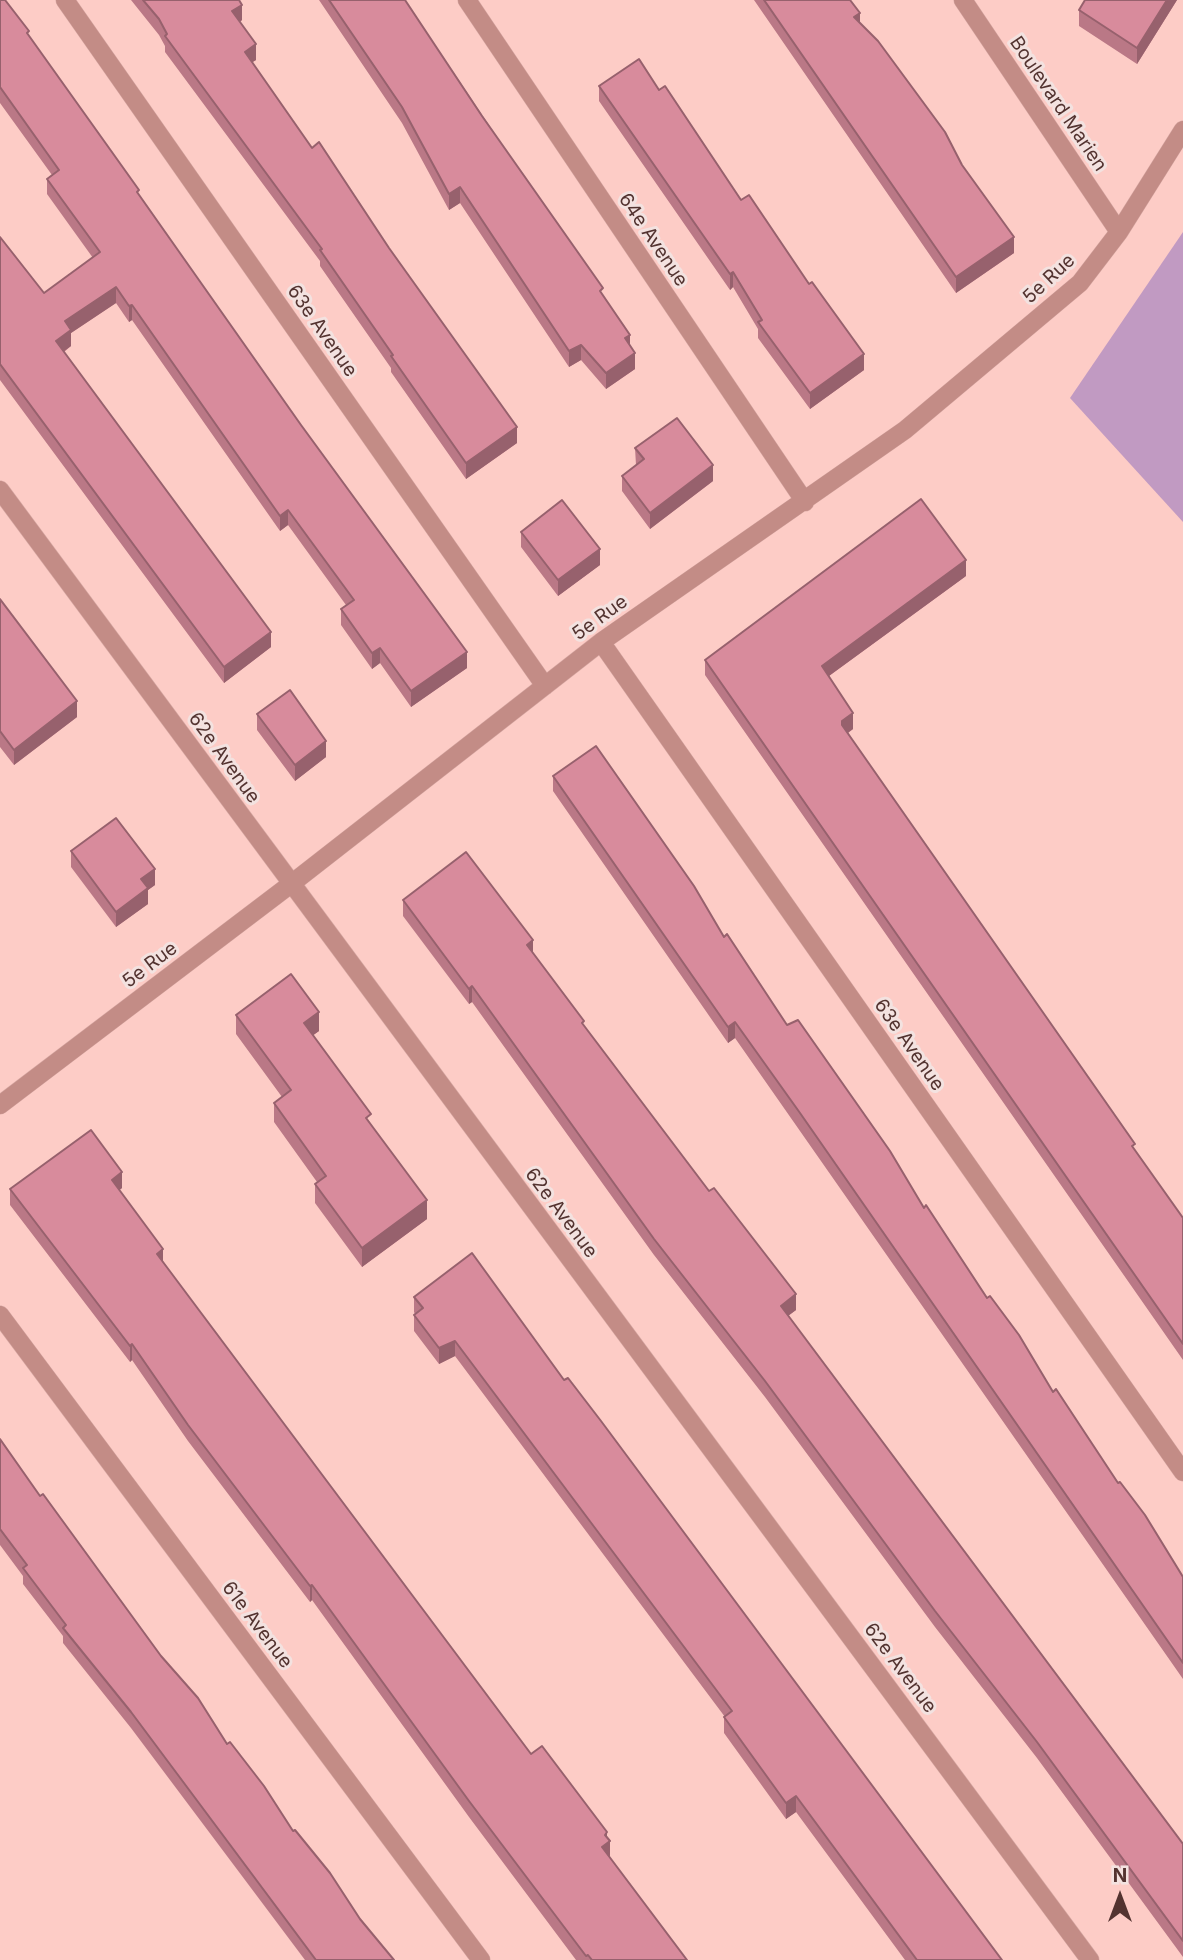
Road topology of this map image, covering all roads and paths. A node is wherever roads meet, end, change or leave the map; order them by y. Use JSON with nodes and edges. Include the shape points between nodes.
{"nodes":[{"id":1,"x":65,"y":0,"type":"edge"},
{"id":2,"x":467,"y":0,"type":"edge"},
{"id":3,"x":963,"y":0,"type":"edge"},
{"id":4,"x":1183,"y":130,"type":"edge"},
{"id":5,"x":1119,"y":232,"type":"junction"},
{"id":6,"x":0,"y":490,"type":"edge"},
{"id":7,"x":805,"y":502,"type":"junction"},
{"id":8,"x":601,"y":642,"type":"junction"},
{"id":9,"x":545,"y":686,"type":"junction"},
{"id":10,"x":291,"y":884,"type":"junction"},
{"id":11,"x":0,"y":1105,"type":"edge"},
{"id":12,"x":0,"y":1315,"type":"edge"},
{"id":13,"x":1183,"y":1472,"type":"edge"},
{"id":14,"x":481,"y":1960,"type":"edge"},
{"id":15,"x":1090,"y":1960,"type":"edge"}],
"edges":[{"from":1,"to":9,"type":"street","name":"63e Avenue"},
{"from":2,"to":7,"type":"street","name":"64e Avenue"},
{"from":3,"to":5,"type":"street","name":"Boulevard Marien"},
{"from":4,"to":5,"type":"street","name":"5e Rue"},
{"from":5,"to":7,"type":"street","name":"5e Rue","via":[[1080,284],[905,430]]},
{"from":6,"to":10,"type":"street","name":"62e Avenue"},
{"from":7,"to":8,"type":"street","name":"5e Rue"},
{"from":8,"to":9,"type":"street","name":"5e Rue"},
{"from":8,"to":13,"type":"street","name":"63e Avenue"},
{"from":9,"to":10,"type":"street","name":"5e Rue"},
{"from":10,"to":11,"type":"street","name":"5e Rue"},
{"from":10,"to":15,"type":"street","name":"62e Avenue"},
{"from":12,"to":14,"type":"street","name":"61e Avenue"}]}
